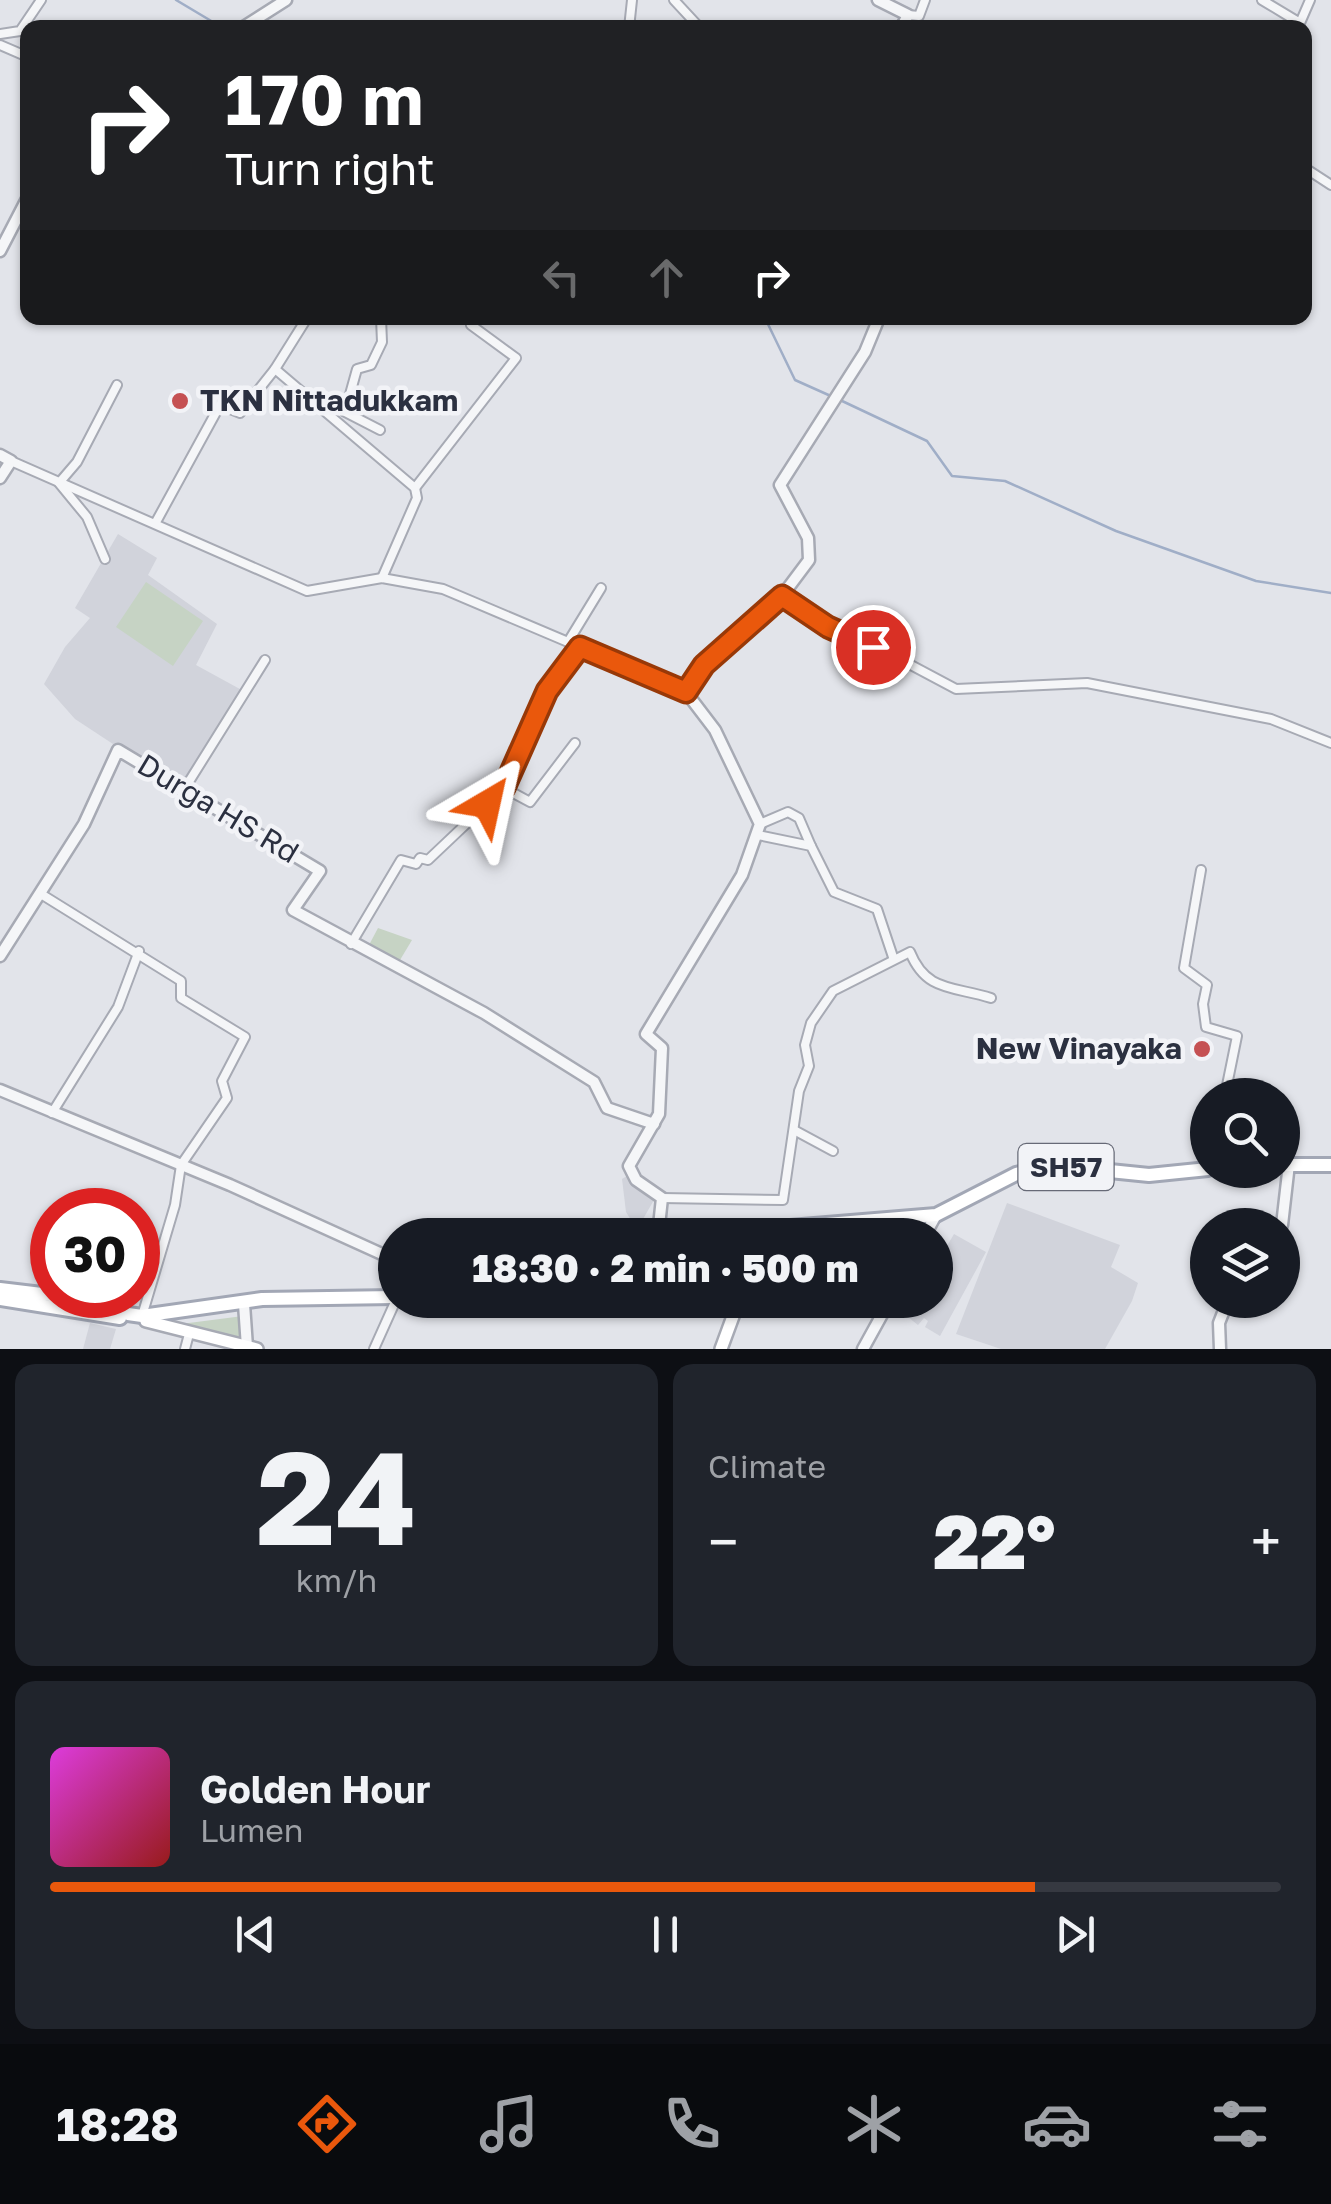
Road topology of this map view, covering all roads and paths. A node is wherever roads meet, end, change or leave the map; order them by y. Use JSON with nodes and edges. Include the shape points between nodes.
{"nodes":[{"id":1,"x":286,"y":0,"type":"edge"},
{"id":2,"x":674,"y":0,"type":"edge"},
{"id":3,"x":878,"y":0,"type":"edge"},
{"id":4,"x":925,"y":0,"type":"edge"},
{"id":5,"x":1262,"y":0,"type":"edge"},
{"id":6,"x":908,"y":15,"type":"junction"},
{"id":7,"x":255,"y":20,"type":"edge"},
{"id":8,"x":693,"y":20,"type":"edge"},
{"id":9,"x":905,"y":20,"type":"edge"},
{"id":10,"x":1292,"y":20,"type":"edge"},
{"id":11,"x":20,"y":212,"type":"edge"},
{"id":12,"x":0,"y":250,"type":"edge"},
{"id":13,"x":303,"y":325,"type":"edge"},
{"id":14,"x":380,"y":325,"type":"edge"},
{"id":15,"x":471,"y":325,"type":"dead end"},
{"id":16,"x":876,"y":325,"type":"edge"},
{"id":17,"x":275,"y":369,"type":"junction"},
{"id":18,"x":117,"y":385,"type":"dead end"},
{"id":19,"x":380,"y":430,"type":"dead end"},
{"id":20,"x":6,"y":458,"type":"edge"},
{"id":21,"x":0,"y":478,"type":"edge"},
{"id":22,"x":58,"y":483,"type":"junction"},
{"id":23,"x":415,"y":488,"type":"junction"},
{"id":24,"x":156,"y":522,"type":"junction"},
{"id":25,"x":105,"y":559,"type":"dead end"},
{"id":26,"x":382,"y":578,"type":"junction"},
{"id":27,"x":601,"y":588,"type":"dead end"},
{"id":28,"x":782,"y":596,"type":"junction"},
{"id":29,"x":568,"y":642,"type":"junction"},
{"id":30,"x":580,"y":647,"type":"junction"},
{"id":31,"x":266,"y":660,"type":"dead end"},
{"id":32,"x":686,"y":692,"type":"junction"},
{"id":33,"x":574,"y":743,"type":"dead end"},
{"id":34,"x":1331,"y":743,"type":"edge"},
{"id":35,"x":185,"y":788,"type":"junction"},
{"id":36,"x":504,"y":788,"type":"junction"},
{"id":37,"x":759,"y":829,"type":"junction"},
{"id":38,"x":810,"y":846,"type":"junction"},
{"id":39,"x":1201,"y":870,"type":"dead end"},
{"id":40,"x":40,"y":894,"type":"junction"},
{"id":41,"x":351,"y":944,"type":"junction"},
{"id":42,"x":139,"y":952,"type":"junction"},
{"id":43,"x":0,"y":956,"type":"edge"},
{"id":44,"x":893,"y":957,"type":"junction"},
{"id":45,"x":992,"y":998,"type":"dead end"},
{"id":46,"x":1229,"y":1078,"type":"edge"},
{"id":47,"x":0,"y":1090,"type":"edge"},
{"id":48,"x":52,"y":1114,"type":"junction"},
{"id":49,"x":654,"y":1124,"type":"junction"},
{"id":50,"x":794,"y":1130,"type":"junction"},
{"id":51,"x":832,"y":1151,"type":"dead end"},
{"id":52,"x":181,"y":1165,"type":"junction"},
{"id":53,"x":1300,"y":1165,"type":"edge"},
{"id":54,"x":1331,"y":1165,"type":"edge"},
{"id":55,"x":1300,"y":1168,"type":"edge"},
{"id":56,"x":1190,"y":1171,"type":"edge"},
{"id":57,"x":1331,"y":1174,"type":"edge"},
{"id":58,"x":662,"y":1198,"type":"junction"},
{"id":59,"x":936,"y":1215,"type":"junction"},
{"id":60,"x":660,"y":1218,"type":"edge"},
{"id":61,"x":907,"y":1218,"type":"edge"},
{"id":62,"x":934,"y":1218,"type":"edge"},
{"id":63,"x":160,"y":1245,"type":"edge"},
{"id":64,"x":378,"y":1252,"type":"edge"},
{"id":65,"x":0,"y":1289,"type":"edge"},
{"id":66,"x":30,"y":1293,"type":"edge"},
{"id":67,"x":378,"y":1298,"type":"edge"},
{"id":68,"x":0,"y":1299,"type":"edge"},
{"id":69,"x":30,"y":1303,"type":"edge"},
{"id":70,"x":244,"y":1304,"type":"junction"},
{"id":71,"x":160,"y":1315,"type":"edge"},
{"id":72,"x":139,"y":1318,"type":"edge"},
{"id":73,"x":387,"y":1318,"type":"edge"},
{"id":74,"x":733,"y":1318,"type":"edge"},
{"id":75,"x":880,"y":1318,"type":"edge"},
{"id":76,"x":1222,"y":1318,"type":"edge"},
{"id":77,"x":189,"y":1334,"type":"junction"},
{"id":78,"x":252,"y":1348,"type":"edge"},
{"id":79,"x":186,"y":1349,"type":"edge"},
{"id":80,"x":374,"y":1349,"type":"edge"},
{"id":81,"x":721,"y":1349,"type":"edge"},
{"id":82,"x":863,"y":1349,"type":"edge"},
{"id":83,"x":1220,"y":1349,"type":"edge"}],
"edges":[{"from":1,"to":7,"type":"street"},
{"from":2,"to":8,"type":"street"},
{"from":3,"to":6,"type":"street"},
{"from":4,"to":6,"type":"street","via":[[920,16]]},
{"from":5,"to":10,"type":"street"},
{"from":6,"to":9,"type":"street"},
{"from":11,"to":12,"type":"street"},
{"from":13,"to":17,"type":"street"},
{"from":14,"to":19,"type":"street","via":[[378,354],[371,366],[357,370],[345,412]]},
{"from":15,"to":23,"type":"street","via":[[516,358]]},
{"from":16,"to":28,"type":"street","via":[[780,485],[808,538],[808,560]]},
{"from":17,"to":23,"type":"street"},
{"from":17,"to":24,"type":"street","via":[[240,413],[220,404]]},
{"from":18,"to":22,"type":"street","via":[[77,462]]},
{"from":20,"to":21,"type":"street"},
{"from":20,"to":22,"type":"street"},
{"from":22,"to":24,"type":"street"},
{"from":22,"to":25,"type":"street","via":[[87,517]]},
{"from":23,"to":26,"type":"street","via":[[417,498]]},
{"from":24,"to":26,"type":"street","via":[[308,591]]},
{"from":26,"to":29,"type":"street","via":[[443,589]]},
{"from":27,"to":29,"type":"street"},
{"from":28,"to":32,"type":"street","via":[[704,665]]},
{"from":28,"to":34,"type":"street","via":[[828,627],[956,689],[1087,683],[1271,719]]},
{"from":29,"to":30,"type":"street"},
{"from":30,"to":32,"type":"street"},
{"from":30,"to":36,"type":"street","via":[[547,691]]},
{"from":31,"to":35,"type":"street"},
{"from":32,"to":37,"type":"street","via":[[714,730]]},
{"from":33,"to":36,"type":"street","via":[[530,802]]},
{"from":35,"to":40,"type":"street","name":"Durga HS Rd","via":[[118,750],[84,824]]},
{"from":35,"to":41,"type":"street","name":"Durga HS Rd","via":[[320,871],[293,910]]},
{"from":36,"to":41,"type":"street","via":[[428,860],[401,860]]},
{"from":37,"to":38,"type":"street","via":[[782,843]]},
{"from":37,"to":38,"type":"street","via":[[788,812],[799,818]]},
{"from":37,"to":49,"type":"street","via":[[742,876],[646,1034],[662,1048]]},
{"from":38,"to":44,"type":"street","via":[[834,892],[877,908]]},
{"from":39,"to":46,"type":"street","via":[[1184,968],[1207,985],[1206,1028],[1238,1036]]},
{"from":40,"to":42,"type":"street"},
{"from":40,"to":43,"type":"street","name":"Durga HS Rd"},
{"from":41,"to":49,"type":"street","name":"Durga HS Rd","via":[[594,1082],[607,1108]]},
{"from":42,"to":48,"type":"street","via":[[118,1007]]},
{"from":42,"to":52,"type":"street","via":[[181,981],[181,998],[245,1037],[222,1081],[227,1098]]},
{"from":44,"to":45,"type":"street","via":[[910,952],[929,982]]},
{"from":44,"to":50,"type":"street","via":[[833,991],[810,1023]]},
{"from":47,"to":48,"type":"street"},
{"from":48,"to":52,"type":"street"},
{"from":49,"to":58,"type":"street","via":[[629,1166],[636,1180]]},
{"from":50,"to":51,"type":"street"},
{"from":50,"to":58,"type":"street","via":[[784,1200]]},
{"from":52,"to":63,"type":"street"},
{"from":52,"to":64,"type":"street"},
{"from":53,"to":54,"type":"main road"},
{"from":55,"to":57,"type":"main road"},
{"from":56,"to":59,"type":"main road","number":"SH57","via":[[1149,1174],[1051,1165],[1016,1174]]},
{"from":58,"to":60,"type":"street"},
{"from":59,"to":61,"type":"main road","number":"SH57"},
{"from":59,"to":62,"type":"street"},
{"from":65,"to":66,"type":"main road"},
{"from":67,"to":70,"type":"main road"},
{"from":68,"to":69,"type":"main road"},
{"from":70,"to":71,"type":"main road"},
{"from":70,"to":78,"type":"street"},
{"from":72,"to":77,"type":"main road"},
{"from":73,"to":80,"type":"street"},
{"from":74,"to":81,"type":"main road"},
{"from":75,"to":82,"type":"street"},
{"from":76,"to":83,"type":"street"},
{"from":77,"to":78,"type":"main road"},
{"from":77,"to":79,"type":"street"}]}
